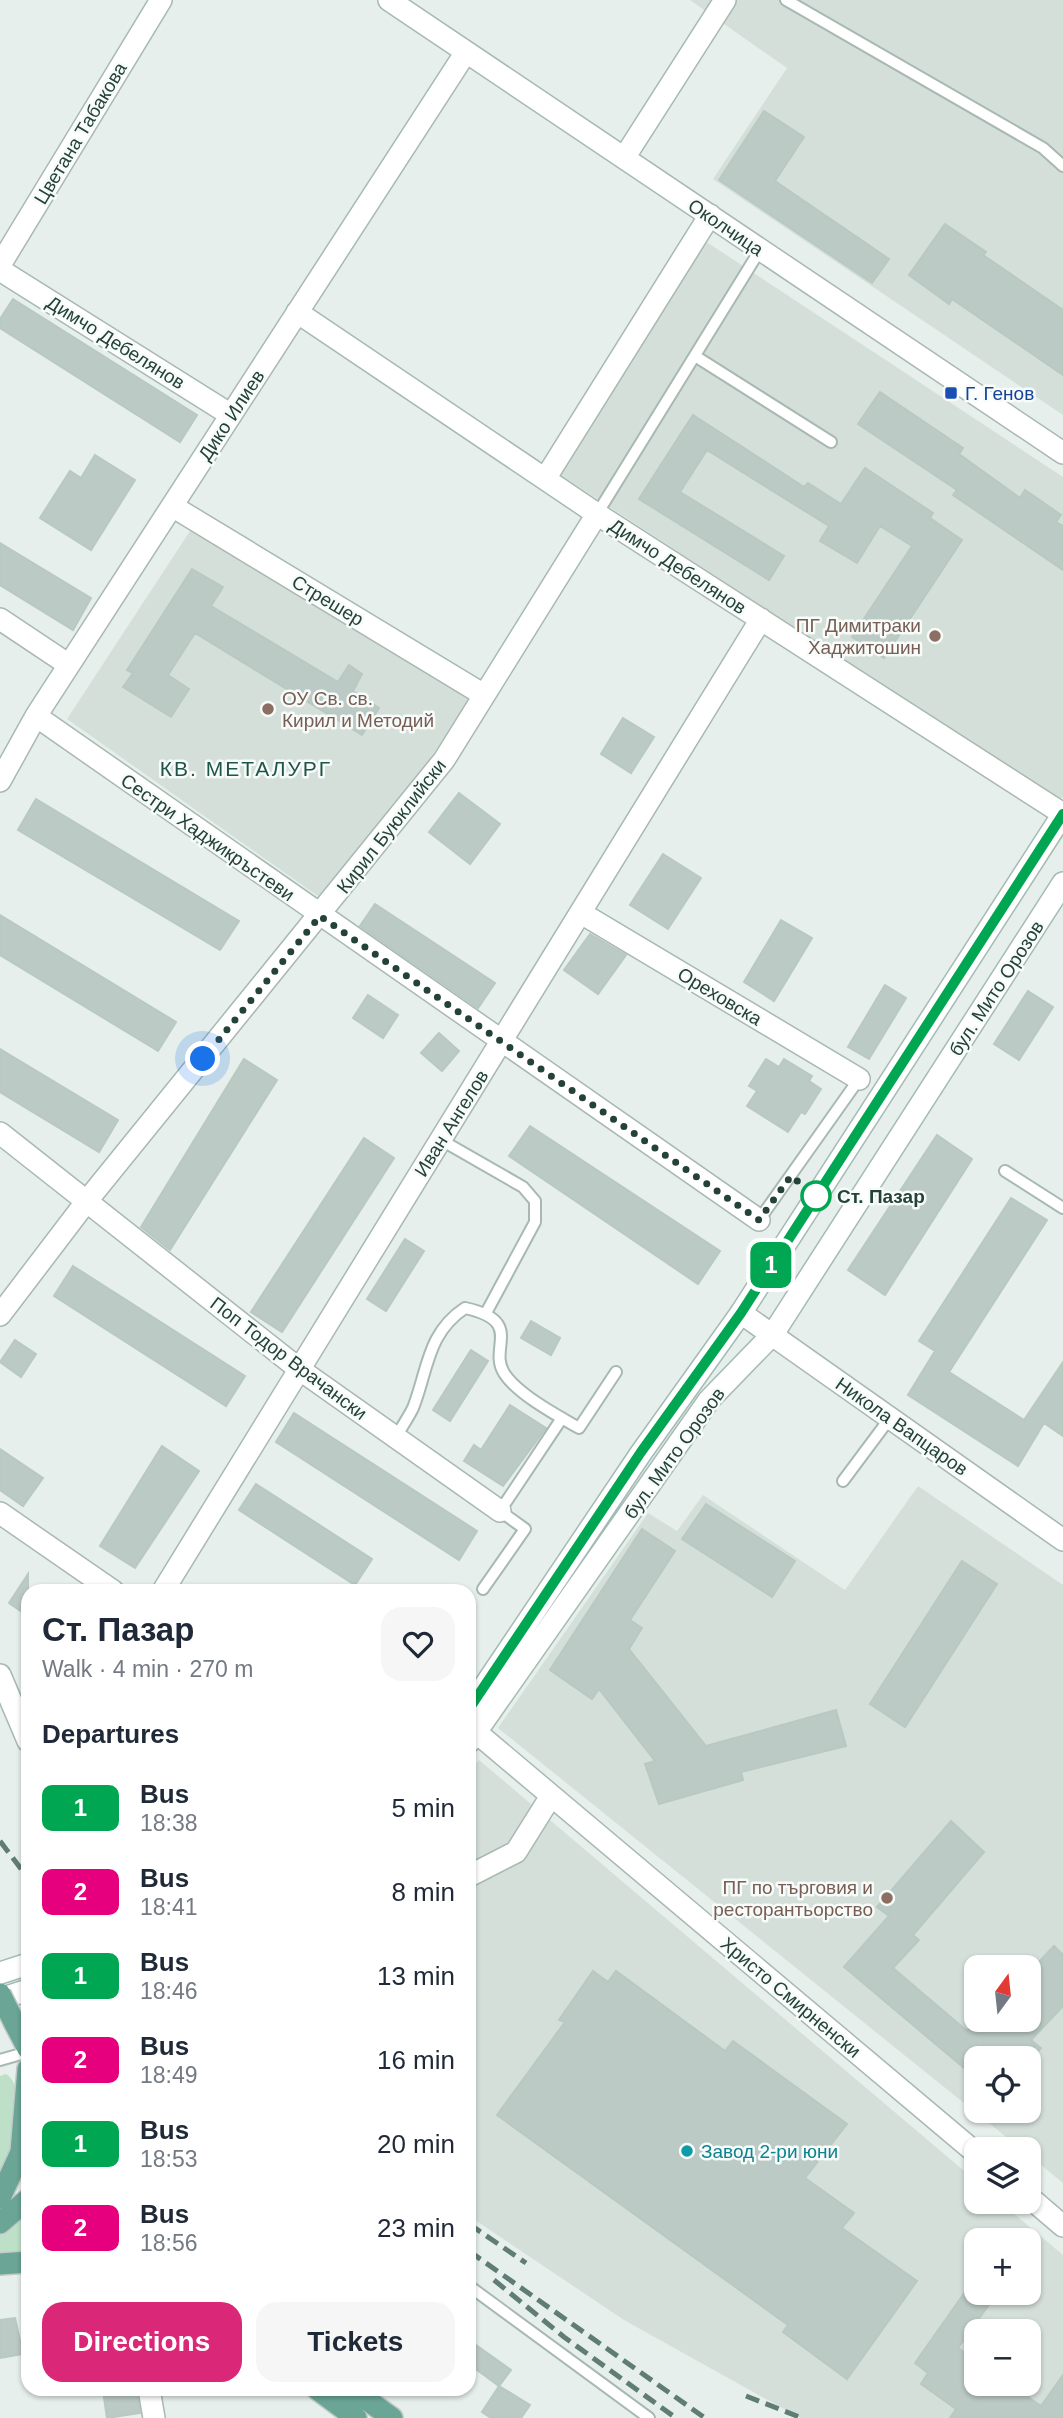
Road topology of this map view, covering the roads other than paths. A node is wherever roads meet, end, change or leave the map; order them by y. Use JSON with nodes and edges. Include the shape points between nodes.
{"nodes":[{"id":1,"x":160,"y":0,"type":"edge"},
{"id":2,"x":389,"y":0,"type":"edge"},
{"id":3,"x":725,"y":0,"type":"edge"},
{"id":4,"x":786,"y":0,"type":"edge"},
{"id":5,"x":466,"y":52,"type":"junction"},
{"id":6,"x":624,"y":158,"type":"junction"},
{"id":7,"x":1063,"y":166,"type":"edge"},
{"id":8,"x":709,"y":215,"type":"junction"},
{"id":9,"x":760,"y":250,"type":"junction"},
{"id":10,"x":0,"y":267,"type":"edge"},
{"id":11,"x":297,"y":312,"type":"junction"},
{"id":12,"x":695,"y":356,"type":"junction"},
{"id":13,"x":231,"y":415,"type":"junction"},
{"id":14,"x":831,"y":442,"type":"dead end"},
{"id":15,"x":1063,"y":453,"type":"edge"},
{"id":16,"x":545,"y":479,"type":"junction"},
{"id":17,"x":172,"y":506,"type":"junction"},
{"id":18,"x":597,"y":514,"type":"junction"},
{"id":19,"x":0,"y":619,"type":"edge"},
{"id":20,"x":761,"y":619,"type":"junction"},
{"id":21,"x":69,"y":665,"type":"junction"},
{"id":22,"x":484,"y":695,"type":"junction"},
{"id":23,"x":36,"y":716,"type":"junction"},
{"id":24,"x":0,"y":781,"type":"edge"},
{"id":25,"x":1063,"y":814,"type":"edge"},
{"id":26,"x":1063,"y":883,"type":"edge"},
{"id":27,"x":581,"y":913,"type":"junction"},
{"id":28,"x":320,"y":916,"type":"junction"},
{"id":29,"x":502,"y":1041,"type":"junction"},
{"id":30,"x":859,"y":1079,"type":"joint"},
{"id":31,"x":0,"y":1133,"type":"edge"},
{"id":32,"x":441,"y":1140,"type":"junction"},
{"id":33,"x":1005,"y":1171,"type":"dead end"},
{"id":34,"x":86,"y":1202,"type":"junction"},
{"id":35,"x":1063,"y":1208,"type":"edge"},
{"id":36,"x":759,"y":1220,"type":"joint"},
{"id":37,"x":486,"y":1313,"type":"junction"},
{"id":38,"x":741,"y":1313,"type":"junction"},
{"id":39,"x":0,"y":1315,"type":"edge"},
{"id":40,"x":773,"y":1334,"type":"junction"},
{"id":41,"x":299,"y":1369,"type":"junction"},
{"id":42,"x":616,"y":1373,"type":"dead end"},
{"id":43,"x":562,"y":1418,"type":"junction"},
{"id":44,"x":890,"y":1418,"type":"junction"},
{"id":45,"x":396,"y":1437,"type":"junction"},
{"id":46,"x":843,"y":1481,"type":"dead end"},
{"id":47,"x":500,"y":1511,"type":"junction"},
{"id":48,"x":0,"y":1513,"type":"edge"},
{"id":49,"x":1063,"y":1540,"type":"edge"},
{"id":50,"x":103,"y":1584,"type":"edge"},
{"id":51,"x":167,"y":1584,"type":"edge"},
{"id":52,"x":483,"y":1589,"type":"dead end"},
{"id":53,"x":0,"y":1675,"type":"edge"},
{"id":54,"x":476,"y":1699,"type":"edge"},
{"id":55,"x":21,"y":1724,"type":"edge"},
{"id":56,"x":476,"y":1734,"type":"edge"},
{"id":57,"x":476,"y":1740,"type":"edge"},
{"id":58,"x":551,"y":1796,"type":"junction"},
{"id":59,"x":476,"y":1873,"type":"edge"},
{"id":60,"x":21,"y":1966,"type":"edge"},
{"id":61,"x":0,"y":1973,"type":"edge"},
{"id":62,"x":21,"y":1992,"type":"edge"},
{"id":63,"x":0,"y":1997,"type":"edge"},
{"id":64,"x":21,"y":2036,"type":"edge"},
{"id":65,"x":21,"y":2052,"type":"edge"},
{"id":66,"x":0,"y":2060,"type":"edge"},
{"id":67,"x":964,"y":2143,"type":"edge"},
{"id":68,"x":21,"y":2152,"type":"edge"},
{"id":69,"x":11,"y":2204,"type":"edge"},
{"id":70,"x":1041,"y":2207,"type":"edge"},
{"id":71,"x":0,"y":2223,"type":"edge"},
{"id":72,"x":1063,"y":2226,"type":"edge"},
{"id":73,"x":21,"y":2262,"type":"edge"},
{"id":74,"x":0,"y":2264,"type":"edge"},
{"id":75,"x":476,"y":2291,"type":"edge"},
{"id":76,"x":150,"y":2396,"type":"edge"},
{"id":77,"x":326,"y":2396,"type":"edge"},
{"id":78,"x":362,"y":2396,"type":"edge"},
{"id":79,"x":154,"y":2418,"type":"edge"},
{"id":80,"x":356,"y":2418,"type":"edge"},
{"id":81,"x":392,"y":2418,"type":"edge"},
{"id":82,"x":649,"y":2418,"type":"edge"}],
"edges":[{"from":1,"to":10,"type":"street","name":"Цветана Табакова"},
{"from":2,"to":5,"type":"street","name":"Околчица"},
{"from":3,"to":6,"type":"street"},
{"from":4,"to":7,"type":"lane","via":[[1042,148]]},
{"from":5,"to":6,"type":"street","name":"Околчица"},
{"from":5,"to":11,"type":"street","name":"Дико Илиев"},
{"from":6,"to":8,"type":"street","name":"Околчица"},
{"from":8,"to":9,"type":"street","name":"Околчица"},
{"from":8,"to":16,"type":"street"},
{"from":9,"to":12,"type":"lane"},
{"from":9,"to":15,"type":"street","name":"Околчица"},
{"from":10,"to":13,"type":"street","name":"Димчо Дебелянов"},
{"from":11,"to":13,"type":"street","name":"Дико Илиев"},
{"from":11,"to":16,"type":"street","name":"Димчо Дебелянов"},
{"from":12,"to":14,"type":"lane"},
{"from":12,"to":18,"type":"lane"},
{"from":13,"to":17,"type":"street","name":"Дико Илиев"},
{"from":16,"to":18,"type":"street","name":"Димчо Дебелянов"},
{"from":17,"to":21,"type":"street","name":"Дико Илиев"},
{"from":17,"to":22,"type":"street","name":"Стрешер"},
{"from":18,"to":20,"type":"street","name":"Димчо Дебелянов"},
{"from":18,"to":22,"type":"street","name":"Кирил Буюклийски"},
{"from":19,"to":21,"type":"street"},
{"from":20,"to":25,"type":"street","name":"Димчо Дебелянов"},
{"from":20,"to":27,"type":"street","name":"Иван Ангелов"},
{"from":21,"to":23,"type":"street","name":"Дико Илиев"},
{"from":22,"to":28,"type":"street","name":"Кирил Буюклийски","via":[[444,760]]},
{"from":23,"to":24,"type":"street","name":"Дико Илиев"},
{"from":23,"to":28,"type":"street","name":"Сестри Хаджикръстеви"},
{"from":25,"to":38,"type":"street","name":"бул. Мито Орозов"},
{"from":26,"to":40,"type":"street","name":"бул. Мито Орозов"},
{"from":27,"to":29,"type":"street","name":"Иван Ангелов"},
{"from":27,"to":30,"type":"street","name":"Ореховска"},
{"from":28,"to":29,"type":"street","name":"Сестри Хаджикръстеви"},
{"from":28,"to":34,"type":"street","name":"Кирил Буюклийски"},
{"from":29,"to":32,"type":"street","name":"Иван Ангелов"},
{"from":29,"to":36,"type":"street","name":"Сестри Хаджикръстеви"},
{"from":30,"to":36,"type":"lane"},
{"from":31,"to":34,"type":"street","name":"Поп Тодор Врачански"},
{"from":32,"to":37,"type":"lane","via":[[523,1187],[535,1202],[535,1222]]},
{"from":32,"to":41,"type":"street","name":"Иван Ангелов"},
{"from":33,"to":35,"type":"lane"},
{"from":34,"to":39,"type":"street","name":"Кирил Буюклийски"},
{"from":34,"to":41,"type":"street","name":"Поп Тодор Врачански"},
{"from":37,"to":43,"type":"lane","via":[[502,1334],[502,1370],[512,1383]]},
{"from":37,"to":45,"type":"lane","via":[[465,1308],[448,1319],[436,1339],[413,1408]]},
{"from":38,"to":40,"type":"street","name":"Никола Вапцаров"},
{"from":38,"to":54,"type":"street","name":"бул. Мито Орозов","via":[[641,1452]]},
{"from":40,"to":44,"type":"street","name":"Никола Вапцаров"},
{"from":40,"to":56,"type":"street","name":"бул. Мито Орозов","via":[[709,1400]]},
{"from":41,"to":45,"type":"street","name":"Поп Тодор Врачански"},
{"from":41,"to":51,"type":"street","name":"Иван Ангелов"},
{"from":42,"to":43,"type":"lane","via":[[579,1428]]},
{"from":43,"to":47,"type":"lane"},
{"from":44,"to":46,"type":"lane"},
{"from":44,"to":49,"type":"street","name":"Никола Вапцаров"},
{"from":45,"to":47,"type":"street","name":"Поп Тодор Врачански"},
{"from":47,"to":52,"type":"lane","name":"Поп Тодор Врачански","via":[[525,1529]]},
{"from":48,"to":50,"type":"street"},
{"from":53,"to":55,"type":"street"},
{"from":57,"to":58,"type":"street","name":"Христо Смирненски"},
{"from":58,"to":59,"type":"street","via":[[516,1852]]},
{"from":58,"to":67,"type":"street","name":"Христо Смирненски"},
{"from":60,"to":61,"type":"street"},
{"from":62,"to":63,"type":"street"},
{"from":63,"to":64,"type":"main road","bridge":true},
{"from":65,"to":66,"type":"lane"},
{"from":68,"to":69,"type":"main road"},
{"from":69,"to":71,"type":"main road"},
{"from":70,"to":72,"type":"street"},
{"from":73,"to":74,"type":"main road"},
{"from":75,"to":82,"type":"lane"},
{"from":76,"to":79,"type":"street"},
{"from":77,"to":80,"type":"main road"},
{"from":78,"to":81,"type":"main road"}]}
